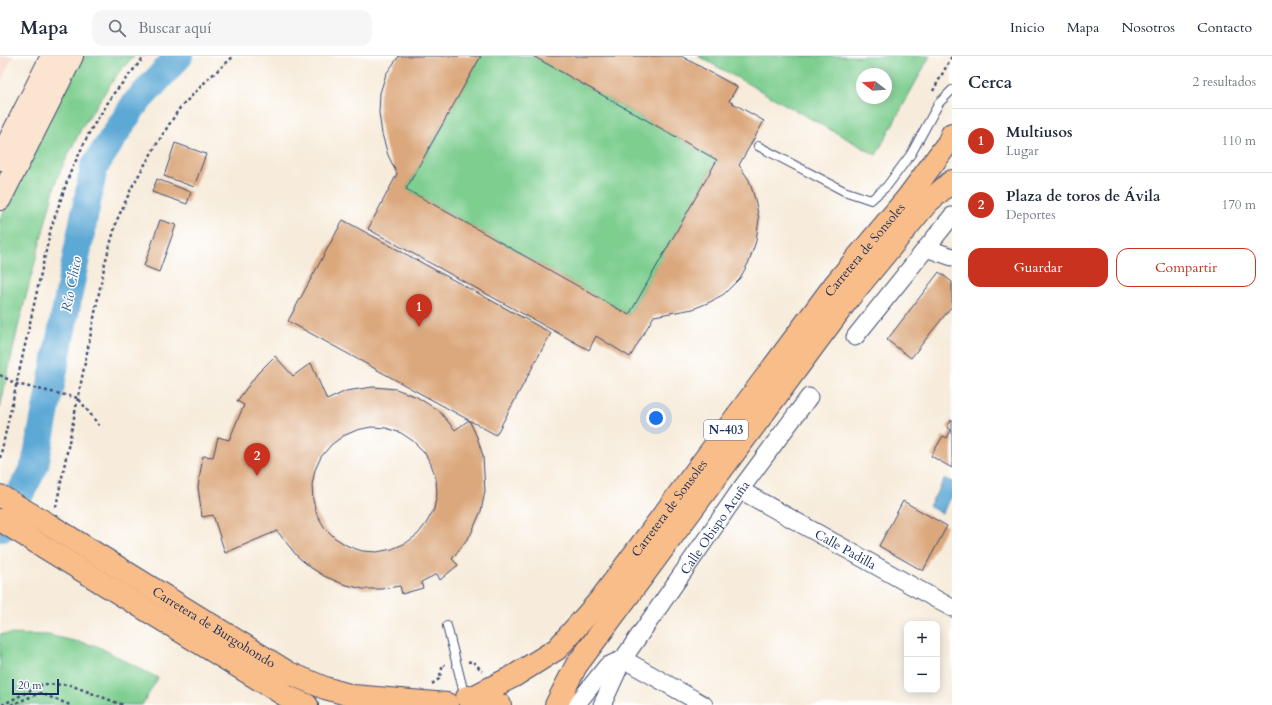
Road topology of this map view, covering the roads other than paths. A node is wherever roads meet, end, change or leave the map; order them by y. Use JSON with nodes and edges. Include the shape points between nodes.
{"nodes":[{"id":1,"x":52,"y":56,"type":"edge"},
{"id":2,"x":72,"y":56,"type":"edge"},
{"id":3,"x":952,"y":90,"type":"edge"},
{"id":4,"x":952,"y":134,"type":"edge"},
{"id":5,"x":758,"y":146,"type":"dead end"},
{"id":6,"x":0,"y":159,"type":"edge"},
{"id":7,"x":952,"y":181,"type":"edge"},
{"id":8,"x":0,"y":199,"type":"edge"},
{"id":9,"x":952,"y":216,"type":"edge"},
{"id":10,"x":926,"y":248,"type":"junction"},
{"id":11,"x":952,"y":257,"type":"edge"},
{"id":12,"x":855,"y":337,"type":"dead end"},
{"id":13,"x":809,"y":397,"type":"dead end"},
{"id":14,"x":740,"y":490,"type":"junction"},
{"id":15,"x":0,"y":496,"type":"edge"},
{"id":16,"x":0,"y":520,"type":"edge"},
{"id":17,"x":952,"y":608,"type":"edge"},
{"id":18,"x":447,"y":626,"type":"dead end"},
{"id":19,"x":623,"y":659,"type":"junction"},
{"id":20,"x":458,"y":701,"type":"edge"},
{"id":21,"x":307,"y":705,"type":"edge"},
{"id":22,"x":500,"y":705,"type":"edge"},
{"id":23,"x":556,"y":705,"type":"edge"},
{"id":24,"x":576,"y":705,"type":"edge"},
{"id":25,"x":602,"y":705,"type":"edge"},
{"id":26,"x":704,"y":705,"type":"edge"}],
"edges":[{"from":1,"to":6,"type":"main road"},
{"from":2,"to":8,"type":"main road"},
{"from":3,"to":5,"type":"lane","via":[[939,103],[911,154],[887,186],[871,200],[844,190]]},
{"from":4,"to":20,"type":"highway","name":"Carretera de Sonsoles","number":"N-403","via":[[908,197],[835,284],[600,600],[557,648],[514,676]]},
{"from":7,"to":23,"type":"highway","name":"Carretera de Sonsoles","number":"N-403","via":[[927,202],[849,298],[576,666]]},
{"from":9,"to":10,"type":"street"},
{"from":10,"to":11,"type":"street"},
{"from":10,"to":12,"type":"street"},
{"from":13,"to":14,"type":"street","name":"Calle Obispo Acuña"},
{"from":14,"to":17,"type":"street","name":"Calle Padilla"},
{"from":14,"to":19,"type":"street","name":"Calle Obispo Acuña"},
{"from":15,"to":20,"type":"highway","name":"Carretera de Burgohondo","via":[[52,516],[289,673],[353,696]]},
{"from":16,"to":21,"type":"highway","name":"Carretera de Burgohondo","via":[[286,696]]},
{"from":18,"to":20,"type":"lane","via":[[456,663]]},
{"from":19,"to":24,"type":"street","name":"Calle Obispo Acuña","via":[[608,666]]},
{"from":19,"to":25,"type":"street","name":"Calle Obispo Acuña"},
{"from":19,"to":26,"type":"street"},
{"from":20,"to":22,"type":"highway","name":"Carretera de Burgohondo","via":[[490,700]]}]}
